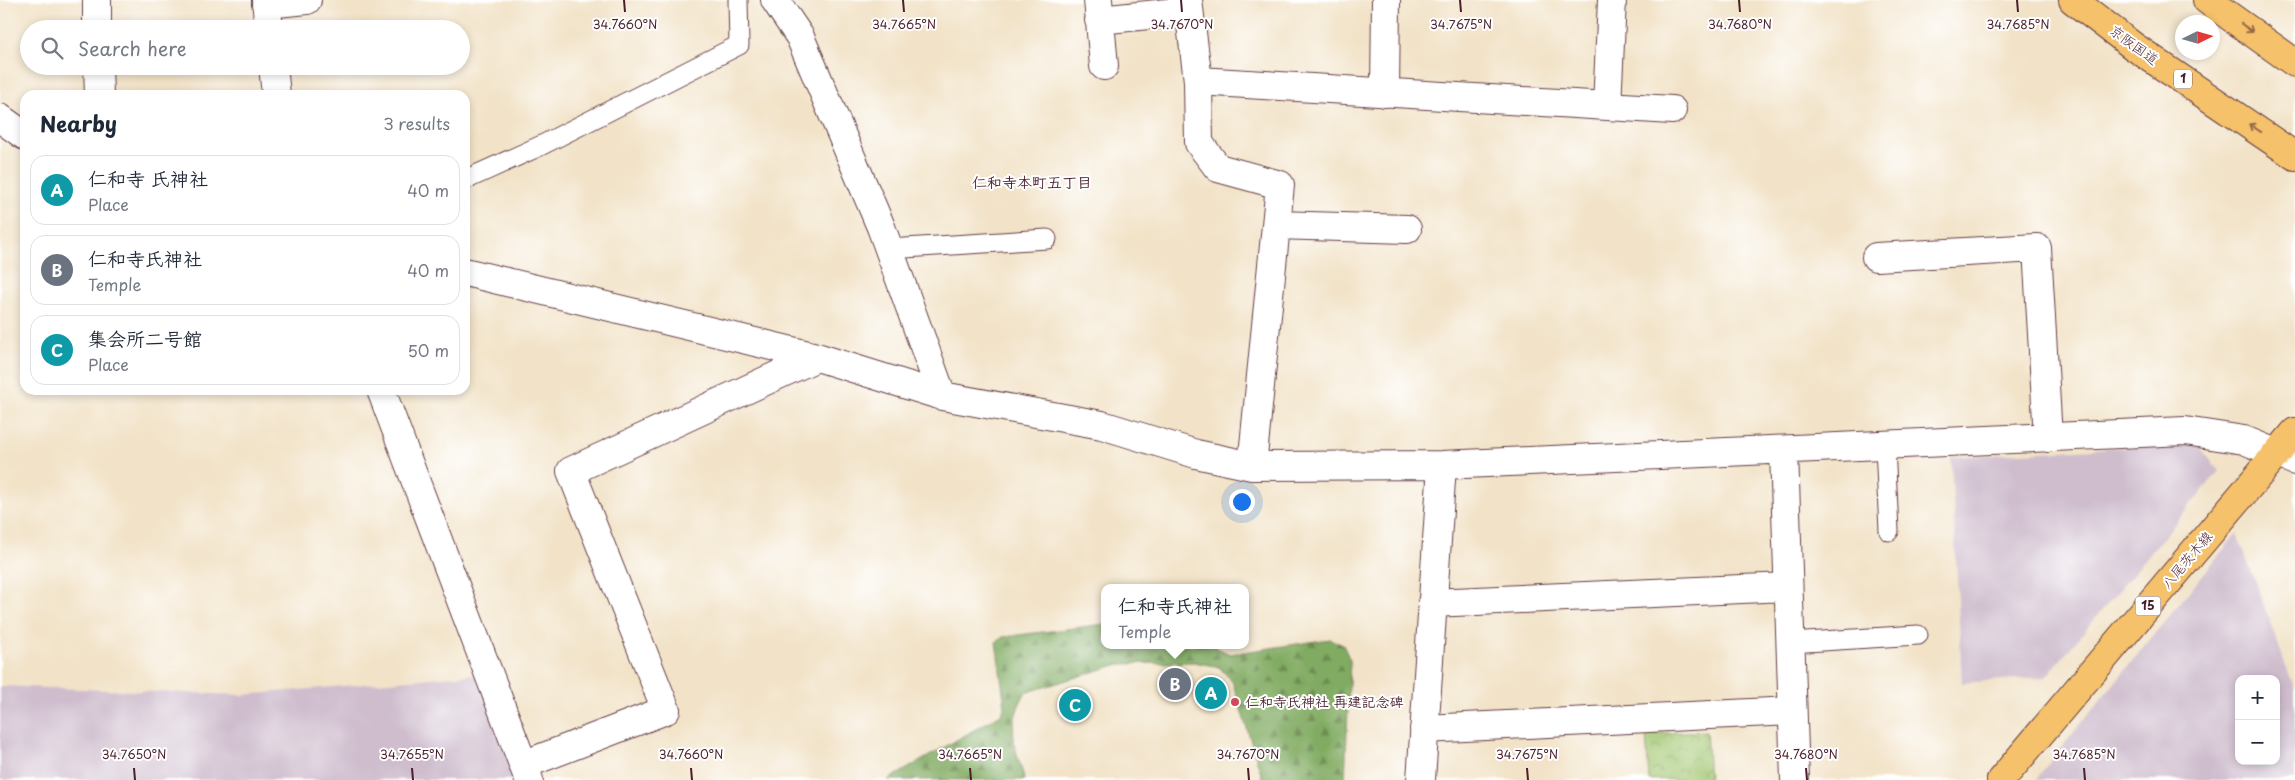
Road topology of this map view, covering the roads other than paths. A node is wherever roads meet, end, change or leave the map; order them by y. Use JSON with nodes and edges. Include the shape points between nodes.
{"nodes":[{"id":1,"x":97,"y":0,"type":"edge"},
{"id":2,"x":308,"y":0,"type":"edge"},
{"id":3,"x":738,"y":0,"type":"edge"},
{"id":4,"x":775,"y":0,"type":"edge"},
{"id":5,"x":1386,"y":0,"type":"edge"},
{"id":6,"x":1612,"y":0,"type":"edge"},
{"id":7,"x":2073,"y":0,"type":"edge"},
{"id":8,"x":2207,"y":0,"type":"edge"},
{"id":9,"x":1188,"y":6,"type":"edge"},
{"id":10,"x":1098,"y":10,"type":"edge"},
{"id":11,"x":267,"y":11,"type":"edge"},
{"id":12,"x":97,"y":20,"type":"edge"},
{"id":13,"x":2295,"y":63,"type":"edge"},
{"id":14,"x":1104,"y":66,"type":"dead end"},
{"id":15,"x":98,"y":75,"type":"edge"},
{"id":16,"x":274,"y":75,"type":"edge"},
{"id":17,"x":1198,"y":81,"type":"junction"},
{"id":18,"x":99,"y":90,"type":"edge"},
{"id":19,"x":275,"y":90,"type":"edge"},
{"id":20,"x":1385,"y":93,"type":"junction"},
{"id":21,"x":1607,"y":106,"type":"junction"},
{"id":22,"x":1672,"y":110,"type":"dead end"},
{"id":23,"x":0,"y":118,"type":"edge"},
{"id":24,"x":20,"y":132,"type":"edge"},
{"id":25,"x":2295,"y":156,"type":"edge"},
{"id":26,"x":470,"y":178,"type":"edge"},
{"id":27,"x":1276,"y":224,"type":"junction"},
{"id":28,"x":1407,"y":229,"type":"dead end"},
{"id":29,"x":1047,"y":240,"type":"dead end"},
{"id":30,"x":889,"y":249,"type":"junction"},
{"id":31,"x":1876,"y":258,"type":"dead end"},
{"id":32,"x":470,"y":273,"type":"edge"},
{"id":33,"x":817,"y":357,"type":"junction"},
{"id":34,"x":383,"y":395,"type":"edge"},
{"id":35,"x":942,"y":396,"type":"junction"},
{"id":36,"x":2295,"y":432,"type":"edge"},
{"id":37,"x":2048,"y":438,"type":"junction"},
{"id":38,"x":1885,"y":446,"type":"junction"},
{"id":39,"x":1784,"y":451,"type":"junction"},
{"id":40,"x":2286,"y":457,"type":"edge"},
{"id":41,"x":1442,"y":465,"type":"junction"},
{"id":42,"x":1252,"y":466,"type":"junction"},
{"id":43,"x":1889,"y":531,"type":"dead end"},
{"id":44,"x":1788,"y":587,"type":"junction"},
{"id":45,"x":1432,"y":603,"type":"junction"},
{"id":46,"x":1918,"y":635,"type":"dead end"},
{"id":47,"x":1790,"y":643,"type":"junction"},
{"id":48,"x":1792,"y":711,"type":"junction"},
{"id":49,"x":1424,"y":729,"type":"junction"},
{"id":50,"x":526,"y":773,"type":"edge"},
{"id":51,"x":1421,"y":780,"type":"edge"},
{"id":52,"x":1794,"y":780,"type":"edge"},
{"id":53,"x":2001,"y":780,"type":"edge"}],
"edges":[{"from":1,"to":12,"type":"street"},
{"from":2,"to":11,"type":"street"},
{"from":3,"to":26,"type":"lane","via":[[739,45],[542,145]]},
{"from":4,"to":30,"type":"street","via":[[800,37]]},
{"from":5,"to":20,"type":"street"},
{"from":6,"to":21,"type":"street"},
{"from":25,"to":7,"type":"main road","name":"京阪国道","number":"1","one_way":true,"via":[[2133,46]]},
{"from":8,"to":13,"type":"main road","one_way":true},
{"from":9,"to":10,"type":"street"},
{"from":9,"to":17,"type":"street"},
{"from":10,"to":14,"type":"street"},
{"from":15,"to":18,"type":"street"},
{"from":16,"to":19,"type":"street"},
{"from":17,"to":20,"type":"street"},
{"from":17,"to":27,"type":"street","via":[[1199,143],[1218,168],[1280,185]]},
{"from":20,"to":21,"type":"street"},
{"from":21,"to":22,"type":"street"},
{"from":23,"to":24,"type":"street"},
{"from":27,"to":28,"type":"street"},
{"from":27,"to":42,"type":"street"},
{"from":29,"to":30,"type":"lane"},
{"from":30,"to":35,"type":"street"},
{"from":31,"to":37,"type":"street","via":[[2037,248]]},
{"from":32,"to":33,"type":"street"},
{"from":33,"to":35,"type":"street"},
{"from":33,"to":50,"type":"street","via":[[572,472],[666,710]]},
{"from":34,"to":50,"type":"street"},
{"from":35,"to":42,"type":"street","via":[[1102,425],[1196,454]]},
{"from":36,"to":40,"type":"main road","name":"八尾茨木線","number":"15"},
{"from":37,"to":38,"type":"street"},
{"from":37,"to":40,"type":"street","via":[[2185,432],[2244,440]]},
{"from":38,"to":39,"type":"street"},
{"from":38,"to":43,"type":"lane"},
{"from":39,"to":41,"type":"street"},
{"from":39,"to":44,"type":"street"},
{"from":40,"to":53,"type":"main road","name":"八尾茨木線","number":"15"},
{"from":41,"to":42,"type":"street"},
{"from":41,"to":45,"type":"street"},
{"from":44,"to":45,"type":"street"},
{"from":44,"to":47,"type":"street"},
{"from":45,"to":49,"type":"street"},
{"from":46,"to":47,"type":"lane"},
{"from":47,"to":48,"type":"street"},
{"from":48,"to":49,"type":"street"},
{"from":48,"to":52,"type":"street"},
{"from":49,"to":51,"type":"street"}]}
